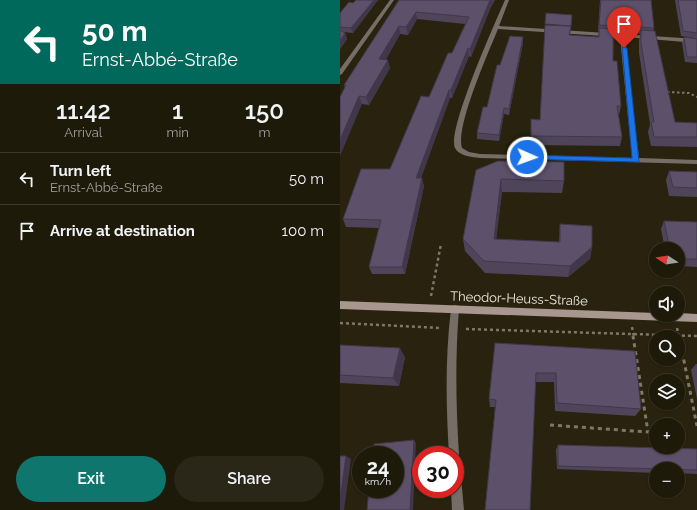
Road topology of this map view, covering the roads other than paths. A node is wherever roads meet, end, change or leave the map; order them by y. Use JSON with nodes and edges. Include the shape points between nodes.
{"nodes":[{"id":1,"x":392,"y":0,"type":"edge"},
{"id":2,"x":507,"y":0,"type":"edge"},
{"id":3,"x":497,"y":27,"type":"junction"},
{"id":4,"x":622,"y":36,"type":"junction"},
{"id":5,"x":697,"y":41,"type":"edge"},
{"id":6,"x":340,"y":73,"type":"edge"},
{"id":7,"x":636,"y":160,"type":"junction"},
{"id":8,"x":697,"y":162,"type":"edge"},
{"id":9,"x":340,"y":305,"type":"edge"},
{"id":10,"x":455,"y":309,"type":"junction"},
{"id":11,"x":697,"y":318,"type":"edge"},
{"id":12,"x":453,"y":446,"type":"edge"},
{"id":13,"x":457,"y":498,"type":"edge"},
{"id":14,"x":458,"y":510,"type":"edge"}],
"edges":[{"from":1,"to":6,"type":"street"},
{"from":2,"to":3,"type":"street"},
{"from":3,"to":4,"type":"street"},
{"from":3,"to":7,"type":"street","via":[[459,127],[456,140],[463,152],[480,156]]},
{"from":4,"to":5,"type":"street"},
{"from":4,"to":7,"type":"street"},
{"from":7,"to":8,"type":"street"},
{"from":9,"to":10,"type":"main road","name":"Theodor-Heuss-Straße"},
{"from":10,"to":11,"type":"main road","name":"Theodor-Heuss-Straße"},
{"from":10,"to":12,"type":"street","via":[[450,397]]},
{"from":13,"to":14,"type":"street"}]}
